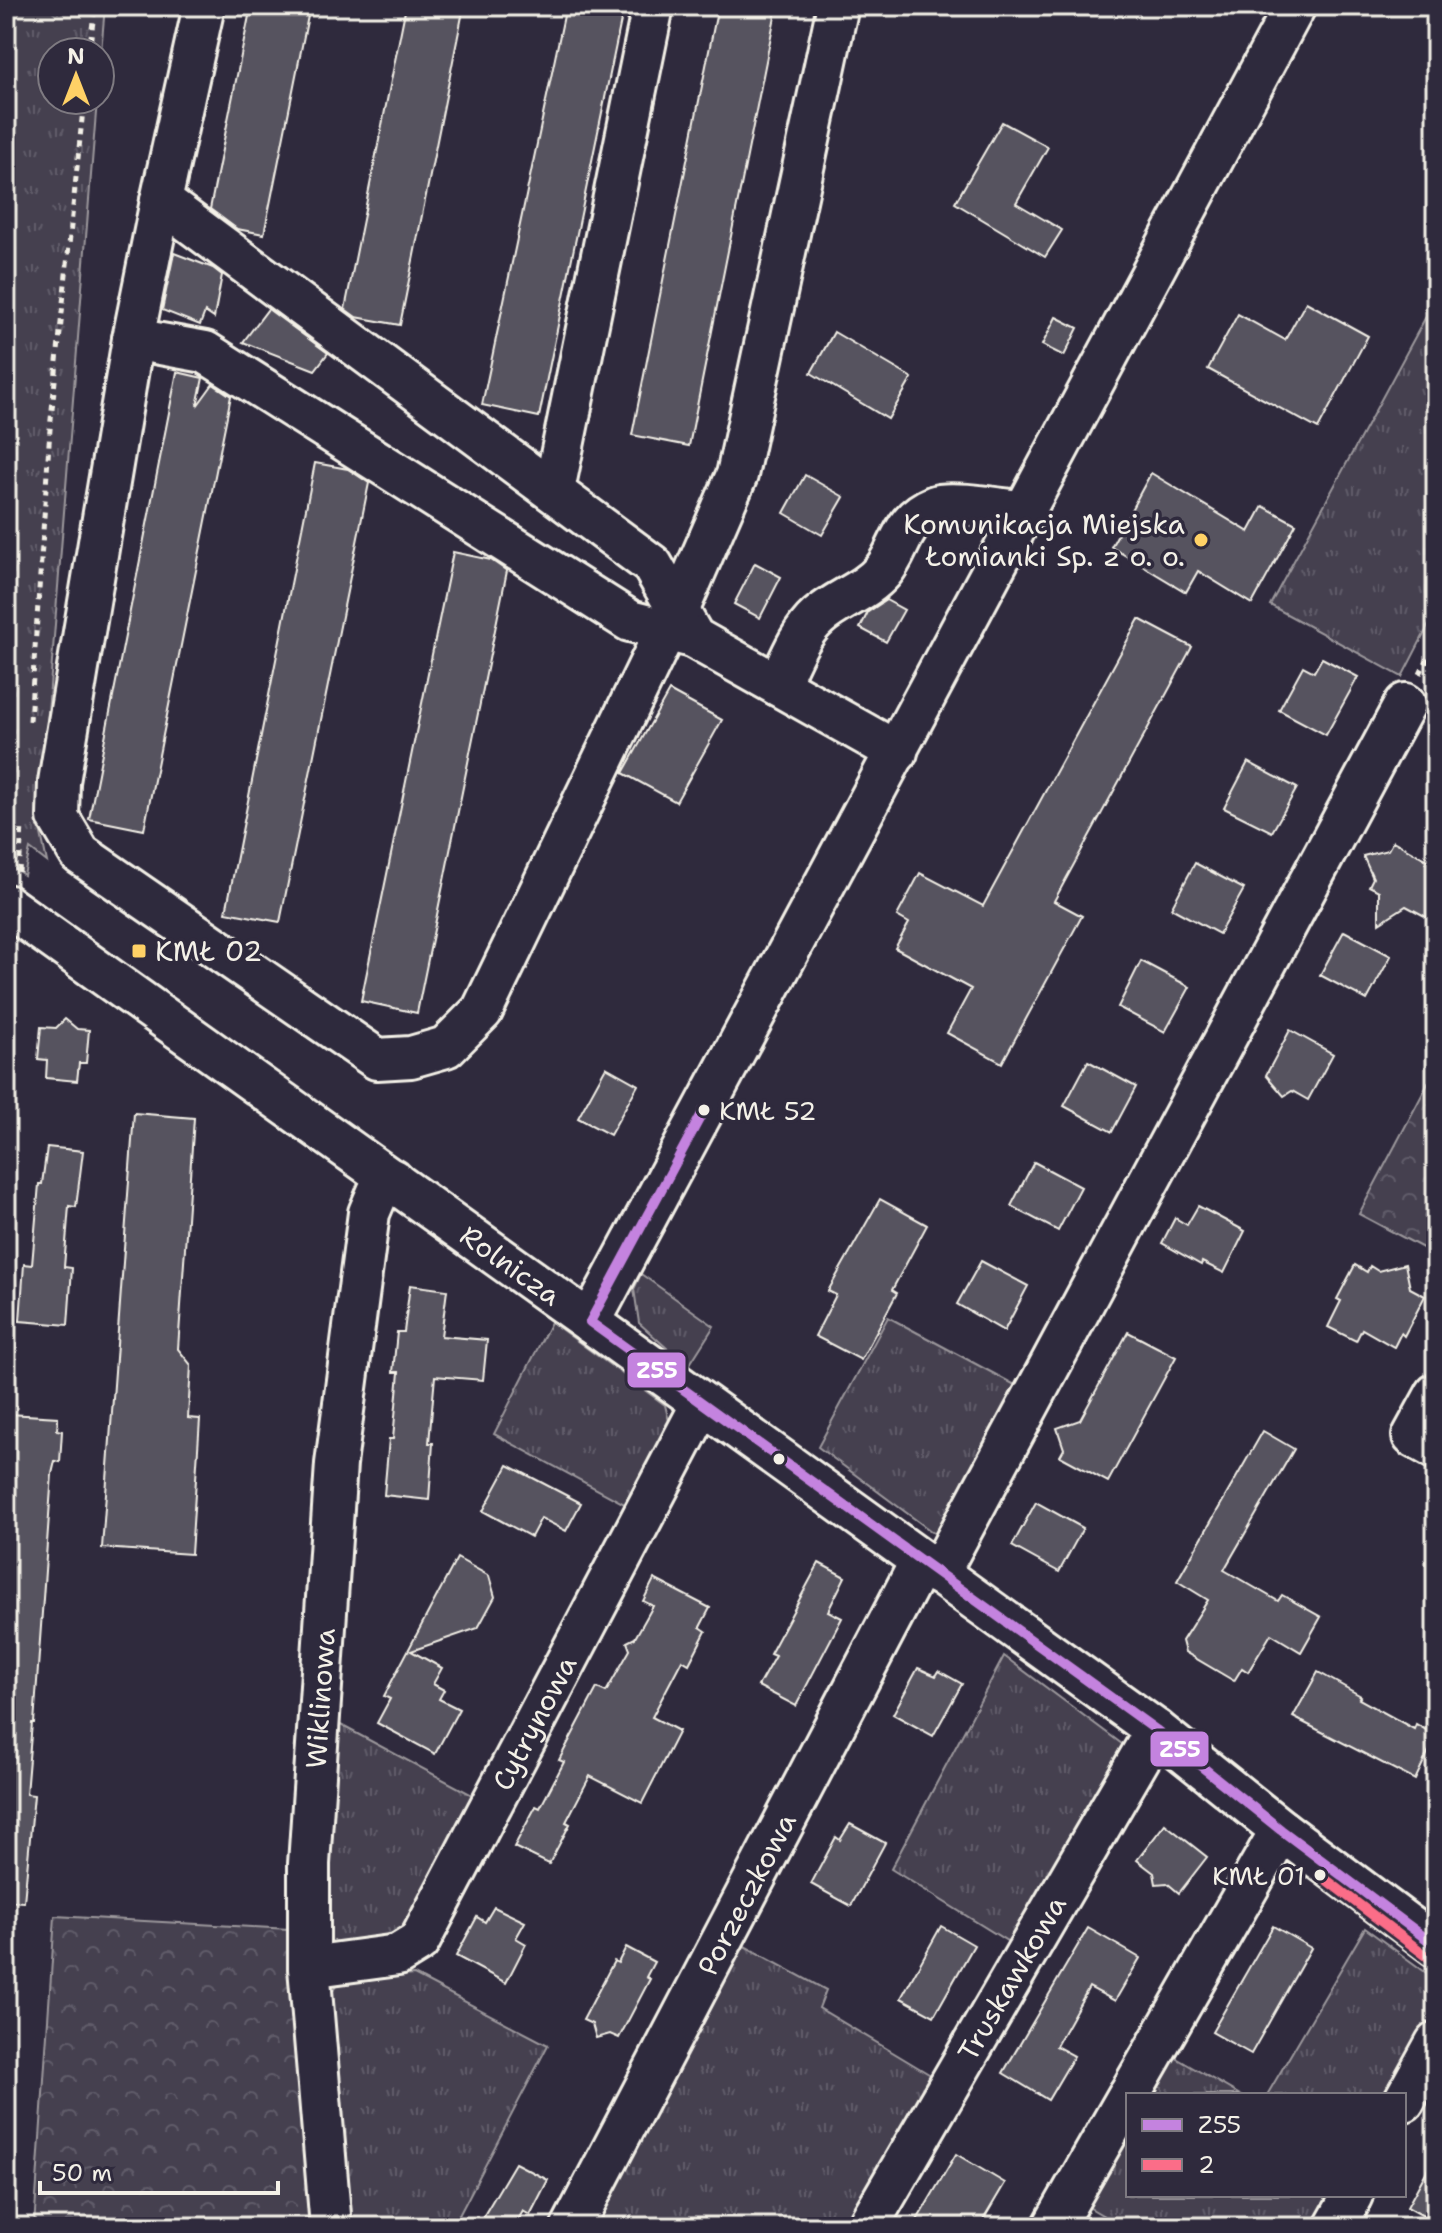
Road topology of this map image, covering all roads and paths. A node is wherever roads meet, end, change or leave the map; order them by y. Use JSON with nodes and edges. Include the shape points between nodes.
{"nodes":[{"id":1,"x":95,"y":6,"type":"edge"},
{"id":2,"x":204,"y":6,"type":"edge"},
{"id":3,"x":653,"y":6,"type":"edge"},
{"id":4,"x":835,"y":6,"type":"edge"},
{"id":5,"x":1295,"y":6,"type":"edge"},
{"id":6,"x":91,"y":36,"type":"edge"},
{"id":7,"x":82,"y":116,"type":"edge"},
{"id":8,"x":161,"y":201,"type":"junction"},
{"id":9,"x":133,"y":339,"type":"junction"},
{"id":10,"x":554,"y":490,"type":"junction"},
{"id":11,"x":1026,"y":512,"type":"junction"},
{"id":12,"x":679,"y":627,"type":"junction"},
{"id":13,"x":778,"y":685,"type":"junction"},
{"id":14,"x":1405,"y":704,"type":"dead end"},
{"id":15,"x":30,"y":729,"type":"dead end"},
{"id":16,"x":897,"y":752,"type":"junction"},
{"id":17,"x":23,"y":820,"type":"dead end"},
{"id":18,"x":9,"y":917,"type":"edge"},
{"id":19,"x":393,"y":1180,"type":"junction"},
{"id":20,"x":590,"y":1322,"type":"junction"},
{"id":21,"x":1436,"y":1394,"type":"edge"},
{"id":22,"x":702,"y":1404,"type":"junction"},
{"id":23,"x":1436,"y":1449,"type":"edge"},
{"id":24,"x":930,"y":1568,"type":"junction"},
{"id":25,"x":1156,"y":1730,"type":"junction"},
{"id":26,"x":1281,"y":1830,"type":"junction"},
{"id":27,"x":1436,"y":1946,"type":"edge"},
{"id":28,"x":309,"y":1967,"type":"junction"},
{"id":29,"x":1436,"y":2043,"type":"edge"},
{"id":30,"x":1130,"y":2093,"type":"edge"},
{"id":31,"x":1406,"y":2097,"type":"edge"},
{"id":32,"x":1126,"y":2099,"type":"edge"},
{"id":33,"x":1352,"y":2197,"type":"edge"},
{"id":34,"x":331,"y":2227,"type":"edge"},
{"id":35,"x":572,"y":2227,"type":"edge"},
{"id":36,"x":867,"y":2227,"type":"edge"},
{"id":37,"x":1053,"y":2227,"type":"edge"},
{"id":38,"x":1335,"y":2227,"type":"edge"}],
"edges":[{"from":1,"to":6,"type":"path"},
{"from":2,"to":8,"type":"street"},
{"from":3,"to":10,"type":"street"},
{"from":4,"to":12,"type":"street","via":[[737,475]]},
{"from":5,"to":11,"type":"street"},
{"from":7,"to":15,"type":"path","via":[[50,429]]},
{"from":8,"to":9,"type":"street"},
{"from":8,"to":10,"type":"street"},
{"from":9,"to":12,"type":"street","via":[[205,352],[630,621]]},
{"from":9,"to":12,"type":"street","via":[[59,782],[58,817],[80,854],[377,1059],[446,1047],[482,1011]]},
{"from":10,"to":12,"type":"street","via":[[652,565]]},
{"from":11,"to":13,"type":"street","via":[[938,504],[923,512],[903,532],[885,569],[803,635]]},
{"from":11,"to":16,"type":"street"},
{"from":12,"to":13,"type":"street"},
{"from":13,"to":16,"type":"street"},
{"from":14,"to":24,"type":"street","name":"Porzeczkowa"},
{"from":16,"to":20,"type":"street"},
{"from":17,"to":18,"type":"path"},
{"from":18,"to":19,"type":"street","name":"Rolnicza"},
{"from":19,"to":20,"type":"street","name":"Rolnicza"},
{"from":19,"to":28,"type":"street","name":"Wiklinowa","via":[[378,1192],[369,1213],[336,1464],[313,1776]]},
{"from":20,"to":22,"type":"street","name":"Rolnicza"},
{"from":21,"to":23,"type":"street","via":[[1413,1436]]},
{"from":22,"to":24,"type":"street","name":"Rolnicza"},
{"from":22,"to":28,"type":"street","name":"Cytrynowa","via":[[419,1942],[398,1955]]},
{"from":24,"to":25,"type":"street","name":"Rolnicza"},
{"from":24,"to":35,"type":"street","name":"Porzeczkowa"},
{"from":25,"to":26,"type":"street","name":"Rolnicza"},
{"from":25,"to":36,"type":"street","name":"Truskawkowa"},
{"from":26,"to":27,"type":"street","name":"Rolnicza"},
{"from":26,"to":30,"type":"street"},
{"from":28,"to":34,"type":"street","name":"Wiklinowa"},
{"from":29,"to":31,"type":"street"},
{"from":32,"to":37,"type":"street"},
{"from":33,"to":38,"type":"street"}]}
